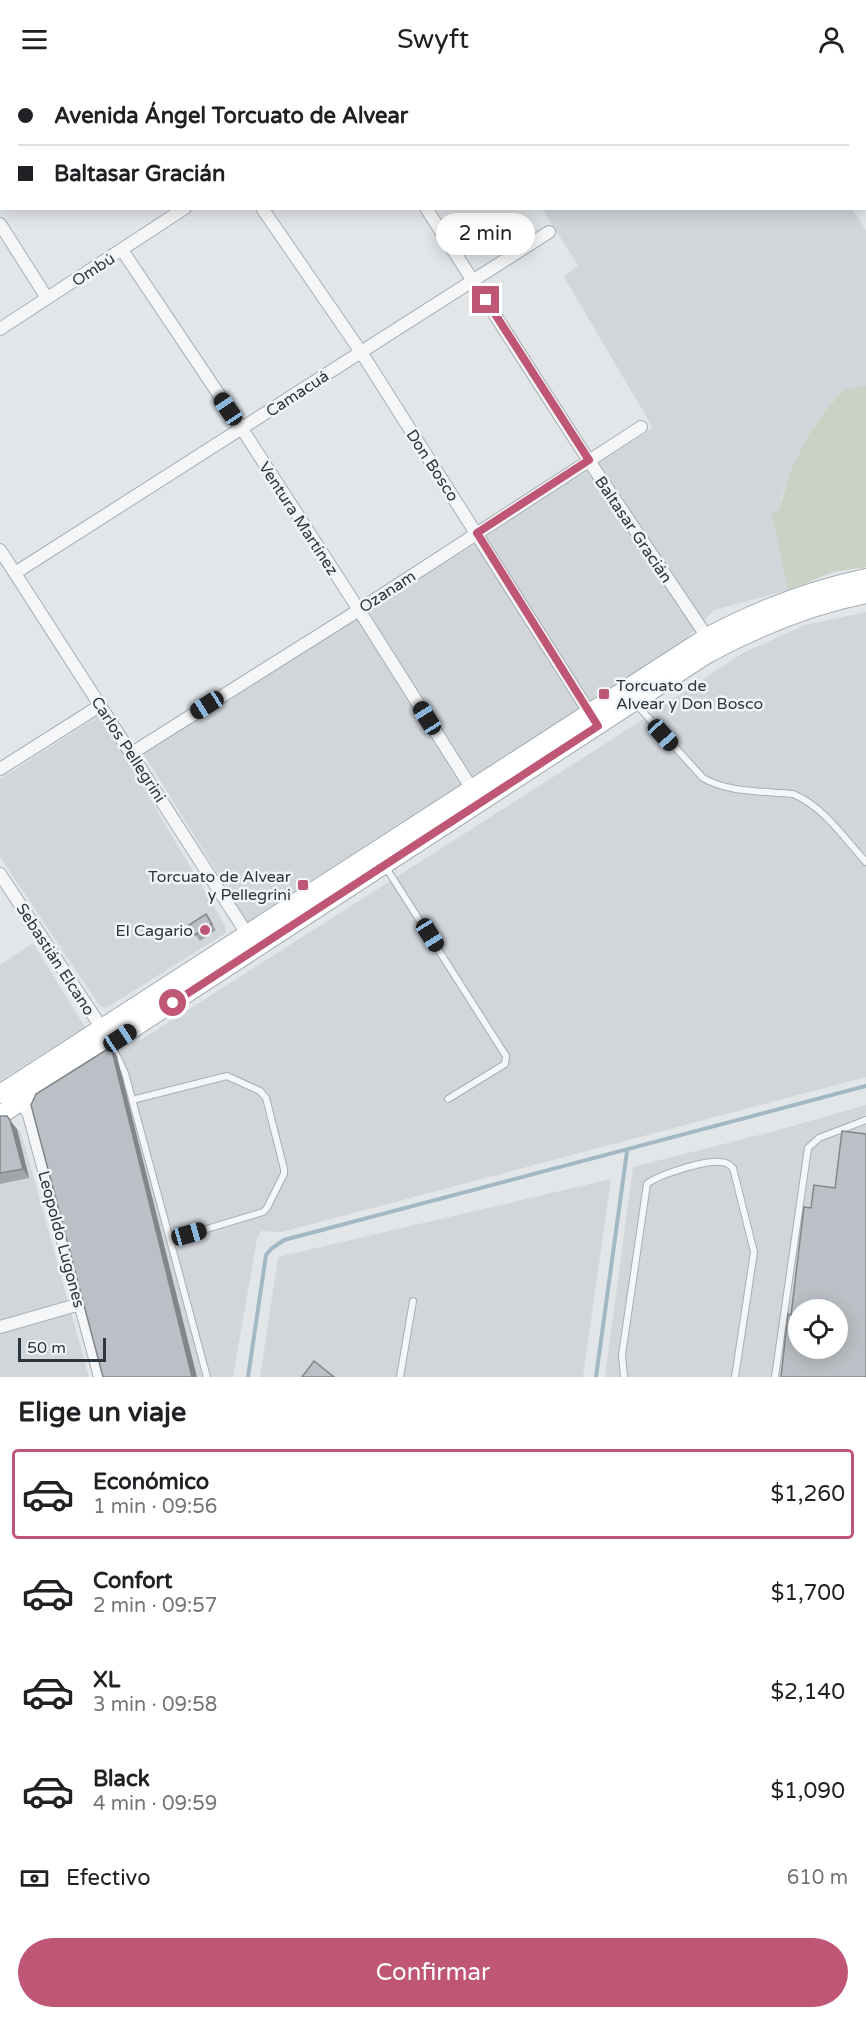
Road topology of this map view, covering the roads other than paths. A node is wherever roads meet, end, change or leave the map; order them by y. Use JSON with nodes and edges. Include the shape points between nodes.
{"nodes":[{"id":1,"x":182,"y":210,"type":"edge"},
{"id":2,"x":263,"y":210,"type":"edge"},
{"id":3,"x":427,"y":210,"type":"edge"},
{"id":4,"x":0,"y":224,"type":"edge"},
{"id":5,"x":549,"y":232,"type":"dead end"},
{"id":6,"x":122,"y":250,"type":"junction"},
{"id":7,"x":473,"y":280,"type":"junction"},
{"id":8,"x":47,"y":298,"type":"junction"},
{"id":9,"x":0,"y":329,"type":"edge"},
{"id":10,"x":361,"y":352,"type":"junction"},
{"id":11,"x":641,"y":427,"type":"dead end"},
{"id":12,"x":242,"y":429,"type":"junction"},
{"id":13,"x":589,"y":460,"type":"junction"},
{"id":14,"x":477,"y":533,"type":"junction"},
{"id":15,"x":2,"y":558,"type":"edge"},
{"id":16,"x":15,"y":573,"type":"junction"},
{"id":17,"x":866,"y":578,"type":"edge"},
{"id":18,"x":866,"y":594,"type":"edge"},
{"id":19,"x":359,"y":610,"type":"junction"},
{"id":20,"x":707,"y":637,"type":"junction"},
{"id":21,"x":634,"y":702,"type":"junction"},
{"id":22,"x":101,"y":705,"type":"junction"},
{"id":23,"x":594,"y":720,"type":"junction"},
{"id":24,"x":132,"y":753,"type":"junction"},
{"id":25,"x":0,"y":769,"type":"edge"},
{"id":26,"x":472,"y":789,"type":"junction"},
{"id":27,"x":866,"y":862,"type":"edge"},
{"id":28,"x":384,"y":865,"type":"junction"},
{"id":29,"x":0,"y":874,"type":"edge"},
{"id":30,"x":252,"y":941,"type":"junction"},
{"id":31,"x":107,"y":1036,"type":"junction"},
{"id":32,"x":0,"y":1094,"type":"edge"},
{"id":33,"x":448,"y":1099,"type":"dead end"},
{"id":34,"x":132,"y":1100,"type":"junction"},
{"id":35,"x":21,"y":1101,"type":"junction"},
{"id":36,"x":0,"y":1115,"type":"edge"},
{"id":37,"x":866,"y":1120,"type":"edge"},
{"id":38,"x":170,"y":1240,"type":"junction"},
{"id":39,"x":413,"y":1301,"type":"dead end"},
{"id":40,"x":80,"y":1305,"type":"junction"},
{"id":41,"x":0,"y":1327,"type":"edge"},
{"id":42,"x":100,"y":1377,"type":"edge"},
{"id":43,"x":207,"y":1377,"type":"edge"},
{"id":44,"x":400,"y":1377,"type":"edge"},
{"id":45,"x":624,"y":1377,"type":"edge"},
{"id":46,"x":735,"y":1377,"type":"edge"},
{"id":47,"x":775,"y":1377,"type":"edge"}],
"edges":[{"from":1,"to":6,"type":"street","name":"Ombú"},
{"from":2,"to":10,"type":"street","name":"Don Bosco"},
{"from":3,"to":7,"type":"street","name":"Baltasar Gracián"},
{"from":4,"to":8,"type":"street"},
{"from":5,"to":7,"type":"street","name":"Camacuá"},
{"from":6,"to":8,"type":"street","name":"Ombú"},
{"from":6,"to":12,"type":"street","name":"Ventura Martínez"},
{"from":7,"to":10,"type":"street","name":"Camacuá"},
{"from":7,"to":13,"type":"street","name":"Baltasar Gracián"},
{"from":8,"to":9,"type":"street","name":"Ombú"},
{"from":10,"to":12,"type":"street","name":"Camacuá"},
{"from":10,"to":14,"type":"street","name":"Don Bosco"},
{"from":11,"to":13,"type":"street","name":"Ozanam"},
{"from":12,"to":16,"type":"street","name":"Camacuá"},
{"from":12,"to":19,"type":"street","name":"Ventura Martínez"},
{"from":13,"to":14,"type":"street","name":"Ozanam"},
{"from":13,"to":20,"type":"street","name":"Baltasar Gracián"},
{"from":14,"to":19,"type":"street","name":"Ozanam"},
{"from":14,"to":23,"type":"street","name":"Don Bosco"},
{"from":15,"to":16,"type":"street","name":"Carlos Pellegrini"},
{"from":16,"to":22,"type":"street","name":"Carlos Pellegrini"},
{"from":17,"to":20,"type":"main road","via":[[791,598]]},
{"from":18,"to":21,"type":"main road","via":[[806,610],[739,638]]},
{"from":19,"to":24,"type":"street","name":"Ozanam"},
{"from":19,"to":26,"type":"street","name":"Ventura Martínez"},
{"from":20,"to":23,"type":"main road"},
{"from":21,"to":23,"type":"main road"},
{"from":21,"to":27,"type":"lane","via":[[704,778],[727,788],[803,798]]},
{"from":22,"to":24,"type":"street","name":"Carlos Pellegrini"},
{"from":22,"to":25,"type":"street"},
{"from":23,"to":26,"type":"main road"},
{"from":23,"to":28,"type":"main road"},
{"from":24,"to":30,"type":"street","name":"Carlos Pellegrini"},
{"from":26,"to":30,"type":"main road"},
{"from":28,"to":30,"type":"main road"},
{"from":28,"to":33,"type":"lane","via":[[506,1056],[505,1064]]},
{"from":29,"to":31,"type":"street","name":"Sebastián Elcano"},
{"from":30,"to":31,"type":"main road"},
{"from":31,"to":32,"type":"main road"},
{"from":31,"to":34,"type":"lane","via":[[122,1066]]},
{"from":31,"to":35,"type":"main road"},
{"from":34,"to":38,"type":"lane"},
{"from":34,"to":38,"type":"lane","via":[[227,1076],[261,1091],[266,1098],[284,1169],[267,1208]]},
{"from":35,"to":36,"type":"main road"},
{"from":35,"to":40,"type":"street","name":"Leopoldo Lugones","via":[[29,1115]]},
{"from":37,"to":47,"type":"lane","via":[[819,1138],[808,1148]]},
{"from":38,"to":43,"type":"lane"},
{"from":39,"to":44,"type":"lane"},
{"from":40,"to":41,"type":"street"},
{"from":40,"to":42,"type":"street","name":"Leopoldo Lugones"},
{"from":45,"to":46,"type":"lane","via":[[622,1354],[647,1184],[661,1176],[720,1162],[733,1168],[753,1252]]}]}
